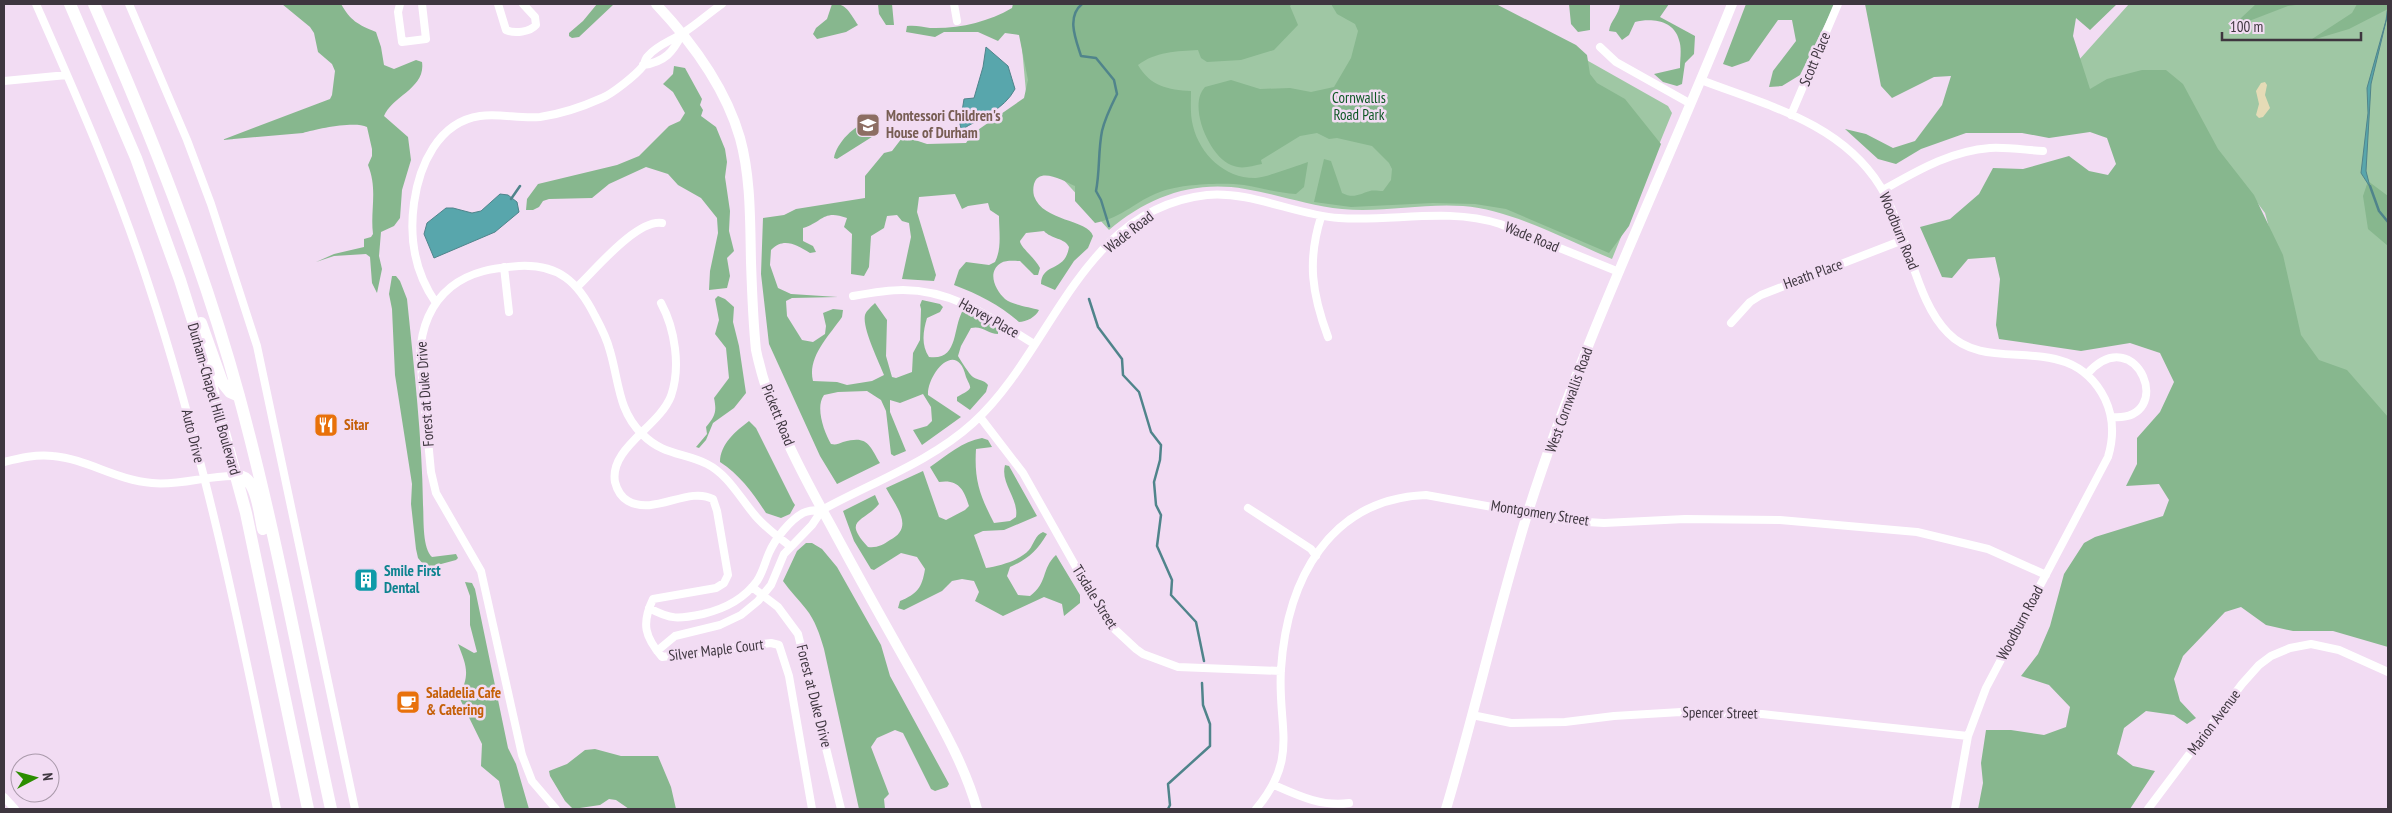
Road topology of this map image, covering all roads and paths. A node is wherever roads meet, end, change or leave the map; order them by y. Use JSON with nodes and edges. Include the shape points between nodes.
{"nodes":[{"id":1,"x":36,"y":4,"type":"edge"},
{"id":2,"x":70,"y":4,"type":"edge"},
{"id":3,"x":94,"y":4,"type":"edge"},
{"id":4,"x":129,"y":4,"type":"edge"},
{"id":5,"x":400,"y":4,"type":"edge"},
{"id":6,"x":422,"y":4,"type":"edge"},
{"id":7,"x":498,"y":4,"type":"edge"},
{"id":8,"x":522,"y":4,"type":"edge"},
{"id":9,"x":656,"y":4,"type":"edge"},
{"id":10,"x":722,"y":4,"type":"edge"},
{"id":11,"x":954,"y":4,"type":"edge"},
{"id":12,"x":1732,"y":4,"type":"edge"},
{"id":13,"x":1838,"y":4,"type":"edge"},
{"id":14,"x":957,"y":21,"type":"dead end"},
{"id":15,"x":682,"y":34,"type":"junction"},
{"id":16,"x":1600,"y":47,"type":"dead end"},
{"id":17,"x":655,"y":50,"type":"junction"},
{"id":18,"x":663,"y":60,"type":"junction"},
{"id":19,"x":643,"y":65,"type":"junction"},
{"id":20,"x":67,"y":75,"type":"junction"},
{"id":21,"x":1701,"y":80,"type":"junction"},
{"id":22,"x":4,"y":81,"type":"edge"},
{"id":23,"x":1691,"y":104,"type":"junction"},
{"id":24,"x":1792,"y":115,"type":"junction"},
{"id":25,"x":2043,"y":152,"type":"dead end"},
{"id":26,"x":1883,"y":190,"type":"junction"},
{"id":27,"x":1322,"y":217,"type":"junction"},
{"id":28,"x":662,"y":223,"type":"dead end"},
{"id":29,"x":1904,"y":240,"type":"junction"},
{"id":30,"x":504,"y":268,"type":"junction"},
{"id":31,"x":1619,"y":272,"type":"junction"},
{"id":32,"x":180,"y":280,"type":"junction"},
{"id":33,"x":578,"y":286,"type":"junction"},
{"id":34,"x":853,"y":296,"type":"dead end"},
{"id":35,"x":436,"y":303,"type":"junction"},
{"id":36,"x":661,"y":303,"type":"dead end"},
{"id":37,"x":509,"y":312,"type":"dead end"},
{"id":38,"x":1731,"y":323,"type":"dead end"},
{"id":39,"x":1328,"y":337,"type":"dead end"},
{"id":40,"x":1034,"y":344,"type":"junction"},
{"id":41,"x":2087,"y":374,"type":"junction"},
{"id":42,"x":239,"y":396,"type":"junction"},
{"id":43,"x":2112,"y":416,"type":"junction"},
{"id":44,"x":980,"y":417,"type":"junction"},
{"id":45,"x":641,"y":434,"type":"junction"},
{"id":46,"x":4,"y":462,"type":"edge"},
{"id":47,"x":236,"y":476,"type":"junction"},
{"id":48,"x":204,"y":478,"type":"junction"},
{"id":49,"x":1248,"y":508,"type":"dead end"},
{"id":50,"x":822,"y":510,"type":"junction"},
{"id":51,"x":1528,"y":514,"type":"junction"},
{"id":52,"x":779,"y":538,"type":"junction"},
{"id":53,"x":790,"y":546,"type":"junction"},
{"id":54,"x":1316,"y":556,"type":"junction"},
{"id":55,"x":2046,"y":575,"type":"junction"},
{"id":56,"x":752,"y":588,"type":"junction"},
{"id":57,"x":764,"y":595,"type":"junction"},
{"id":58,"x":649,"y":608,"type":"junction"},
{"id":59,"x":293,"y":632,"type":"junction"},
{"id":60,"x":657,"y":651,"type":"junction"},
{"id":61,"x":1280,"y":671,"type":"junction"},
{"id":62,"x":2388,"y":672,"type":"edge"},
{"id":63,"x":1472,"y":715,"type":"junction"},
{"id":64,"x":1968,"y":736,"type":"junction"},
{"id":65,"x":1274,"y":785,"type":"junction"},
{"id":66,"x":4,"y":797,"type":"edge"},
{"id":67,"x":1349,"y":802,"type":"dead end"},
{"id":68,"x":16,"y":809,"type":"edge"},
{"id":69,"x":277,"y":809,"type":"edge"},
{"id":70,"x":308,"y":809,"type":"edge"},
{"id":71,"x":331,"y":809,"type":"edge"},
{"id":72,"x":355,"y":809,"type":"edge"},
{"id":73,"x":556,"y":809,"type":"edge"},
{"id":74,"x":812,"y":809,"type":"edge"},
{"id":75,"x":841,"y":809,"type":"edge"},
{"id":76,"x":977,"y":809,"type":"edge"},
{"id":77,"x":1256,"y":809,"type":"edge"},
{"id":78,"x":1446,"y":809,"type":"edge"},
{"id":79,"x":1955,"y":809,"type":"edge"},
{"id":80,"x":2148,"y":809,"type":"edge"}],
"edges":[{"from":1,"to":20,"type":"street","name":"Auto Drive"},
{"from":2,"to":32,"type":"main road","name":"Durham-Chapel Hill Boulevard","via":[[136,158]]},
{"from":3,"to":42,"type":"main road","name":"Durham-Chapel Hill Boulevard","via":[[180,208]]},
{"from":4,"to":72,"type":"street","via":[[211,204],[258,350]]},
{"from":5,"to":6,"type":"street","via":[[402,42],[426,39]]},
{"from":7,"to":8,"type":"street","via":[[506,30],[511,32],[532,30],[536,25],[535,17]]},
{"from":9,"to":15,"type":"street","name":"Pickett Road"},
{"from":10,"to":15,"type":"street"},
{"from":11,"to":14,"type":"street"},
{"from":12,"to":21,"type":"street","name":"West Cornwallis Road"},
{"from":13,"to":24,"type":"street","name":"Scott Place"},
{"from":15,"to":17,"type":"street"},
{"from":15,"to":18,"type":"street","via":[[674,50]]},
{"from":15,"to":50,"type":"street","name":"Pickett Road","via":[[708,68],[739,137],[747,176],[753,320],[761,372],[776,417]]},
{"from":16,"to":23,"type":"street","via":[[1616,62]]},
{"from":17,"to":18,"type":"street"},
{"from":17,"to":19,"type":"street"},
{"from":18,"to":19,"type":"street"},
{"from":19,"to":35,"type":"street","via":[[604,98],[574,109],[538,117],[480,116],[450,128],[439,138],[426,160],[416,188],[410,227],[420,274]]},
{"from":20,"to":22,"type":"street"},
{"from":20,"to":48,"type":"street","name":"Auto Drive","via":[[148,281]]},
{"from":21,"to":23,"type":"street","name":"West Cornwallis Road"},
{"from":21,"to":24,"type":"street","name":"Woodburn Road"},
{"from":23,"to":31,"type":"street","name":"West Cornwallis Road"},
{"from":24,"to":26,"type":"street","name":"Woodburn Road","via":[[1842,142]]},
{"from":25,"to":26,"type":"street","via":[[2005,148],[1971,150],[1933,163]]},
{"from":26,"to":29,"type":"street","name":"Woodburn Road"},
{"from":27,"to":31,"type":"street","name":"Wade Road","via":[[1365,219],[1442,215],[1480,218]]},
{"from":27,"to":39,"type":"street","via":[[1312,263],[1318,309]]},
{"from":27,"to":40,"type":"street","name":"Wade Road","via":[[1226,195],[1184,199],[1154,211],[1121,234],[1091,262]]},
{"from":28,"to":33,"type":"street","via":[[652,223],[639,229]]},
{"from":29,"to":38,"type":"street","name":"Heath Place","via":[[1761,295]]},
{"from":29,"to":41,"type":"street","name":"Woodburn Road","via":[[1928,302],[1953,338],[1980,350],[2060,360]]},
{"from":30,"to":33,"type":"street","name":"Forest at Duke Drive","via":[[542,267]]},
{"from":30,"to":35,"type":"street","name":"Forest at Duke Drive","via":[[469,276],[450,288]]},
{"from":30,"to":37,"type":"street"},
{"from":31,"to":51,"type":"street","name":"West Cornwallis Road","via":[[1577,376]]},
{"from":32,"to":42,"type":"main road","via":[[200,319],[222,382],[230,392]]},
{"from":32,"to":47,"type":"main road","name":"Durham-Chapel Hill Boulevard"},
{"from":33,"to":45,"type":"street","name":"Forest at Duke Drive","via":[[608,343],[620,400]]},
{"from":34,"to":40,"type":"street","name":"Harvey Place","via":[[904,290],[940,295],[975,308]]},
{"from":35,"to":73,"type":"street","name":"Forest at Duke Drive","via":[[423,327],[420,356],[432,477],[442,506],[481,571],[516,733],[528,772]]},
{"from":36,"to":45,"type":"street","via":[[672,334],[674,382],[670,398]]},
{"from":40,"to":44,"type":"street","name":"Wade Road"},
{"from":41,"to":43,"type":"street","name":"Woodburn Road","via":[[2100,389]]},
{"from":41,"to":43,"type":"street","via":[[2102,361],[2116,358],[2130,361],[2142,370],[2147,390],[2143,404],[2134,414]]},
{"from":42,"to":59,"type":"main road","name":"Durham-Chapel Hill Boulevard","via":[[272,529]]},
{"from":43,"to":55,"type":"street","name":"Woodburn Road","via":[[2108,458]]},
{"from":44,"to":50,"type":"street","name":"Wade Road","via":[[928,456]]},
{"from":44,"to":61,"type":"street","name":"Tisdale Street","via":[[1023,472],[1107,622],[1136,649],[1178,667]]},
{"from":45,"to":52,"type":"street","name":"Forest at Duke Drive","via":[[669,453],[706,464],[721,474],[754,515]]},
{"from":45,"to":58,"type":"street","via":[[617,462],[614,475],[617,490],[626,500],[638,505],[700,495],[713,499],[728,575],[716,588],[653,600]]},
{"from":46,"to":48,"type":"street","via":[[39,455],[55,456],[140,482],[163,484]]},
{"from":47,"to":48,"type":"street"},
{"from":47,"to":59,"type":"main road","via":[[247,478],[252,486],[285,621]]},
{"from":47,"to":70,"type":"main road","name":"Durham-Chapel Hill Boulevard"},
{"from":48,"to":69,"type":"street","name":"Auto Drive","via":[[226,564]]},
{"from":49,"to":54,"type":"street","via":[[1312,549]]},
{"from":50,"to":52,"type":"street","via":[[798,516]]},
{"from":50,"to":53,"type":"street"},
{"from":50,"to":76,"type":"street","name":"Pickett Road","via":[[939,722],[965,775]]},
{"from":51,"to":54,"type":"street","name":"Montgomery Street","via":[[1436,496],[1395,498],[1368,507],[1346,521]]},
{"from":51,"to":55,"type":"street","name":"Montgomery Street","via":[[1604,523],[1685,519],[1780,520],[1917,532],[1988,549]]},
{"from":51,"to":63,"type":"street","name":"West Cornwallis Road"},
{"from":52,"to":53,"type":"street","name":"Forest at Duke Drive"},
{"from":52,"to":56,"type":"street"},
{"from":53,"to":57,"type":"street"},
{"from":54,"to":61,"type":"street","name":"Montgomery Street","via":[[1307,570],[1290,617]]},
{"from":55,"to":64,"type":"street","name":"Woodburn Road","via":[[1991,680]]},
{"from":56,"to":57,"type":"street","name":"Forest at Duke Drive"},
{"from":56,"to":58,"type":"street","via":[[730,605],[679,619]]},
{"from":57,"to":60,"type":"street","via":[[741,615],[720,625],[676,636]]},
{"from":57,"to":75,"type":"street","name":"Forest at Duke Drive","via":[[785,614],[801,643]]},
{"from":58,"to":60,"type":"street","name":"Silver Maple Court","via":[[645,614],[646,627],[650,643]]},
{"from":59,"to":71,"type":"main road","name":"Durham-Chapel Hill Boulevard"},
{"from":60,"to":74,"type":"street","name":"Silver Maple Court","via":[[662,657],[771,643],[779,645],[789,676]]},
{"from":61,"to":65,"type":"street","name":"Montgomery Street","via":[[1284,734],[1280,769]]},
{"from":62,"to":80,"type":"street","name":"Marion Avenue","via":[[2325,646],[2311,644],[2290,648],[2265,660]]},
{"from":63,"to":64,"type":"street","name":"Spencer Street","via":[[1511,723],[1681,712],[1762,714]]},
{"from":63,"to":78,"type":"street","name":"West Cornwallis Road"},
{"from":64,"to":79,"type":"street","name":"Woodburn Road"},
{"from":65,"to":67,"type":"street","via":[[1332,806]]},
{"from":65,"to":77,"type":"street","name":"Montgomery Street"},
{"from":66,"to":68,"type":"street"}]}
